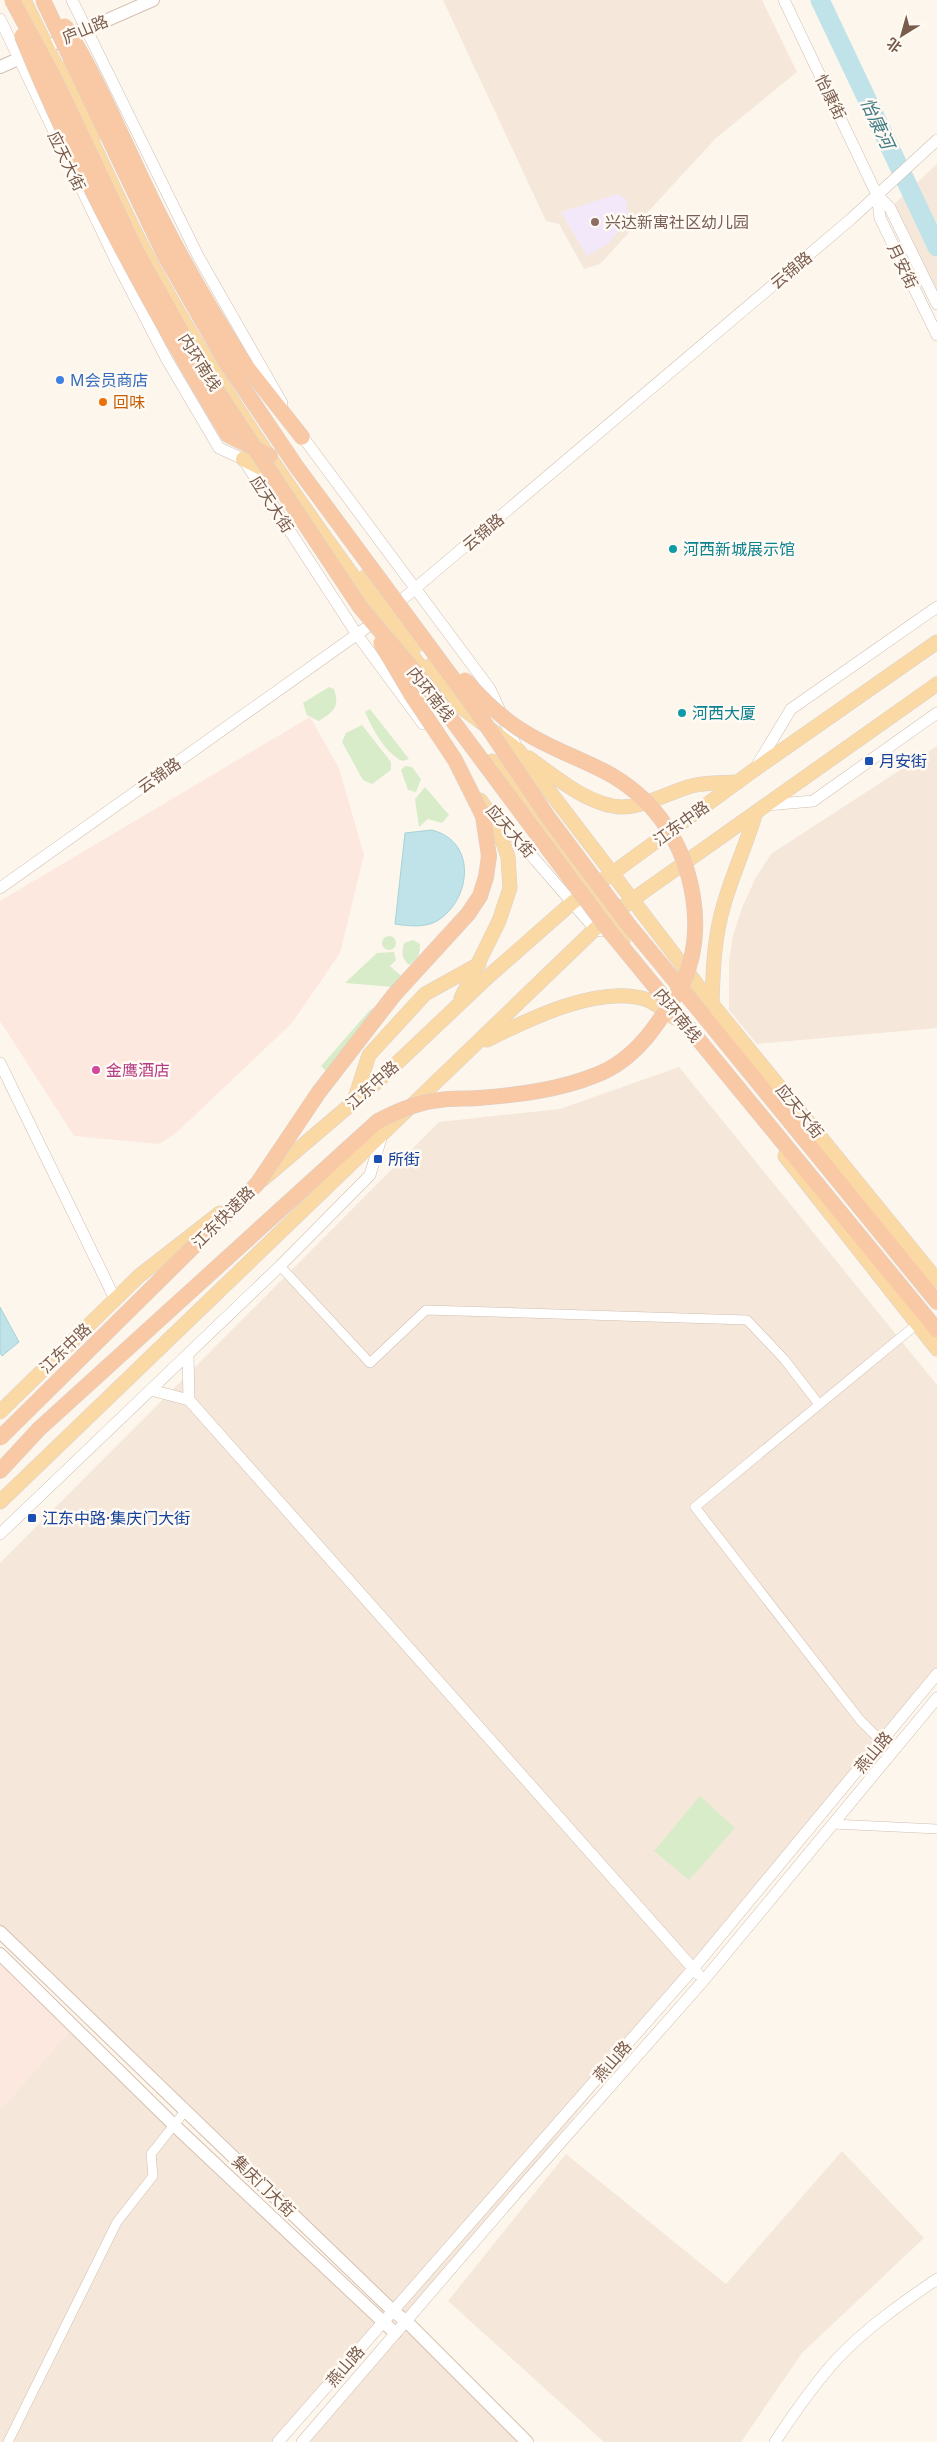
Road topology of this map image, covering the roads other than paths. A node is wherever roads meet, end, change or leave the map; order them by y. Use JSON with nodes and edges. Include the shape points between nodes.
{"nodes":[{"id":1,"x":7,"y":0,"type":"edge"},
{"id":2,"x":12,"y":0,"type":"edge"},
{"id":3,"x":24,"y":0,"type":"edge"},
{"id":4,"x":33,"y":0,"type":"edge"},
{"id":5,"x":43,"y":0,"type":"edge"},
{"id":6,"x":49,"y":0,"type":"edge"},
{"id":7,"x":72,"y":0,"type":"edge"},
{"id":8,"x":153,"y":0,"type":"edge"},
{"id":9,"x":784,"y":0,"type":"edge"},
{"id":10,"x":0,"y":19,"type":"edge"},
{"id":11,"x":86,"y":28,"type":"junction"},
{"id":12,"x":49,"y":44,"type":"junction"},
{"id":13,"x":18,"y":60,"type":"junction"},
{"id":14,"x":0,"y":67,"type":"edge"},
{"id":15,"x":937,"y":140,"type":"edge"},
{"id":16,"x":877,"y":195,"type":"junction"},
{"id":17,"x":937,"y":304,"type":"edge"},
{"id":18,"x":937,"y":335,"type":"edge"},
{"id":19,"x":302,"y":437,"type":"junction"},
{"id":20,"x":270,"y":456,"type":"junction"},
{"id":21,"x":243,"y":459,"type":"junction"},
{"id":22,"x":416,"y":589,"type":"junction"},
{"id":23,"x":360,"y":607,"type":"junction"},
{"id":24,"x":937,"y":607,"type":"edge"},
{"id":25,"x":386,"y":613,"type":"junction"},
{"id":26,"x":407,"y":618,"type":"junction"},
{"id":27,"x":358,"y":636,"type":"junction"},
{"id":28,"x":937,"y":642,"type":"edge"},
{"id":29,"x":937,"y":684,"type":"edge"},
{"id":30,"x":937,"y":713,"type":"edge"},
{"id":31,"x":518,"y":750,"type":"junction"},
{"id":32,"x":454,"y":766,"type":"junction"},
{"id":33,"x":754,"y":770,"type":"junction"},
{"id":34,"x":738,"y":782,"type":"junction"},
{"id":35,"x":762,"y":809,"type":"junction"},
{"id":36,"x":611,"y":874,"type":"junction"},
{"id":37,"x":0,"y":888,"type":"edge"},
{"id":38,"x":589,"y":890,"type":"junction"},
{"id":39,"x":632,"y":900,"type":"junction"},
{"id":40,"x":573,"y":902,"type":"junction"},
{"id":41,"x":610,"y":917,"type":"junction"},
{"id":42,"x":596,"y":929,"type":"junction"},
{"id":43,"x":621,"y":938,"type":"junction"},
{"id":44,"x":479,"y":963,"type":"junction"},
{"id":45,"x":712,"y":1004,"type":"junction"},
{"id":46,"x":455,"y":1008,"type":"junction"},
{"id":47,"x":680,"y":1021,"type":"junction"},
{"id":48,"x":475,"y":1045,"type":"junction"},
{"id":49,"x":0,"y":1063,"type":"edge"},
{"id":50,"x":353,"y":1102,"type":"junction"},
{"id":51,"x":380,"y":1128,"type":"junction"},
{"id":52,"x":280,"y":1266,"type":"junction"},
{"id":53,"x":937,"y":1280,"type":"edge"},
{"id":54,"x":115,"y":1299,"type":"junction"},
{"id":55,"x":937,"y":1302,"type":"edge"},
{"id":56,"x":917,"y":1324,"type":"junction"},
{"id":57,"x":937,"y":1330,"type":"edge"},
{"id":58,"x":937,"y":1349,"type":"edge"},
{"id":59,"x":188,"y":1354,"type":"junction"},
{"id":60,"x":151,"y":1390,"type":"junction"},
{"id":61,"x":189,"y":1400,"type":"junction"},
{"id":62,"x":818,"y":1403,"type":"junction"},
{"id":63,"x":0,"y":1412,"type":"edge"},
{"id":64,"x":0,"y":1438,"type":"edge"},
{"id":65,"x":0,"y":1471,"type":"edge"},
{"id":66,"x":0,"y":1502,"type":"edge"},
{"id":67,"x":0,"y":1534,"type":"edge"},
{"id":68,"x":937,"y":1674,"type":"edge"},
{"id":69,"x":937,"y":1698,"type":"edge"},
{"id":70,"x":881,"y":1741,"type":"junction"},
{"id":71,"x":833,"y":1824,"type":"junction"},
{"id":72,"x":937,"y":1829,"type":"edge"},
{"id":73,"x":0,"y":1932,"type":"edge"},
{"id":74,"x":0,"y":1954,"type":"edge"},
{"id":75,"x":693,"y":1969,"type":"junction"},
{"id":76,"x":704,"y":1980,"type":"junction"},
{"id":77,"x":186,"y":2110,"type":"junction"},
{"id":78,"x":174,"y":2125,"type":"junction"},
{"id":79,"x":937,"y":2279,"type":"edge"},
{"id":80,"x":394,"y":2312,"type":"junction"},
{"id":81,"x":406,"y":2321,"type":"junction"},
{"id":82,"x":383,"y":2323,"type":"junction"},
{"id":83,"x":395,"y":2333,"type":"junction"},
{"id":84,"x":8,"y":2442,"type":"edge"},
{"id":85,"x":278,"y":2442,"type":"edge"},
{"id":86,"x":302,"y":2442,"type":"edge"},
{"id":87,"x":527,"y":2442,"type":"edge"},
{"id":88,"x":774,"y":2442,"type":"edge"}],
"edges":[{"from":1,"to":20,"type":"highway","bridge":true,"via":[[73,149],[166,331],[228,435]]},
{"from":2,"to":23,"type":"highway","name":"内环南线","bridge":true,"via":[[55,80],[136,251],[196,359]]},
{"from":3,"to":12,"type":"main road","name":"应天大街"},
{"from":4,"to":12,"type":"main road","name":"应天大街"},
{"from":5,"to":26,"type":"highway","name":"内环南线","bridge":true,"via":[[164,254],[226,362],[296,466]]},
{"from":6,"to":19,"type":"highway","bridge":true,"via":[[83,55],[198,287],[246,366]]},
{"from":7,"to":11,"type":"street","name":"应天大街"},
{"from":8,"to":11,"type":"main road","name":"庐山路"},
{"from":9,"to":16,"type":"street","name":"怡康街"},
{"from":10,"to":13,"type":"street","name":"应天大街"},
{"from":11,"to":12,"type":"main road","name":"庐山路"},
{"from":11,"to":19,"type":"street","name":"应天大街","via":[[198,256]]},
{"from":12,"to":13,"type":"main road","name":"庐山路"},
{"from":12,"to":20,"type":"main road","name":"应天大街","via":[[151,263],[211,367]]},
{"from":12,"to":25,"type":"main road","name":"应天大街","via":[[156,260],[216,364]]},
{"from":13,"to":14,"type":"main road","name":"庐山路"},
{"from":13,"to":21,"type":"street","name":"应天大街","via":[[166,358],[219,448]]},
{"from":15,"to":16,"type":"street","name":"云锦路"},
{"from":16,"to":17,"type":"street","via":[[890,208]]},
{"from":16,"to":18,"type":"street","name":"月安街","via":[[880,218]]},
{"from":16,"to":22,"type":"street","name":"云锦路"},
{"from":19,"to":22,"type":"street","name":"应天大街"},
{"from":20,"to":25,"type":"main road","name":"应天大街"},
{"from":21,"to":25,"type":"main road","via":[[265,470]]},
{"from":21,"to":27,"type":"street","name":"应天大街"},
{"from":22,"to":25,"type":"street","name":"云锦路"},
{"from":22,"to":31,"type":"street","name":"应天大街","via":[[490,689]]},
{"from":23,"to":57,"type":"highway","name":"内环南线","bridge":true,"via":[[426,685],[610,932]]},
{"from":23,"to":64,"type":"highway","name":"江东快速路","bridge":true,"via":[[411,694],[455,760],[483,816],[489,856],[480,896],[319,1092],[257,1184]]},
{"from":24,"to":33,"type":"street","name":"江东中路","via":[[791,709]]},
{"from":25,"to":27,"type":"street","name":"云锦路"},
{"from":25,"to":31,"type":"main road","name":"应天大街","via":[[461,707]]},
{"from":25,"to":38,"type":"main road","name":"应天大街"},
{"from":26,"to":51,"type":"highway","name":"江东快速路","bridge":true,"via":[[485,702],[524,733],[612,776],[639,794],[662,818],[681,851],[690,881],[695,911],[694,947],[686,977],[651,1033],[616,1064],[597,1075],[561,1086],[439,1100],[400,1109]]},
{"from":26,"to":55,"type":"highway","name":"内环南线","bridge":true,"via":[[628,924]]},
{"from":27,"to":32,"type":"street","name":"应天大街"},
{"from":27,"to":37,"type":"street","name":"云锦路"},
{"from":28,"to":33,"type":"main road","name":"江东中路"},
{"from":29,"to":35,"type":"main road"},
{"from":30,"to":35,"type":"street","via":[[813,801]]},
{"from":31,"to":34,"type":"main road","via":[[567,787],[623,807],[690,786]]},
{"from":31,"to":36,"type":"main road","name":"应天大街"},
{"from":32,"to":40,"type":"street","name":"应天大街"},
{"from":32,"to":44,"type":"main road","via":[[496,822],[508,857],[510,888]]},
{"from":33,"to":34,"type":"main road","name":"江东中路"},
{"from":34,"to":36,"type":"main road","name":"江东中路"},
{"from":35,"to":39,"type":"main road"},
{"from":35,"to":45,"type":"main road","via":[[724,904],[713,963]]},
{"from":36,"to":38,"type":"main road","name":"江东中路"},
{"from":36,"to":39,"type":"main road","name":"应天大街"},
{"from":38,"to":40,"type":"main road","name":"江东中路"},
{"from":38,"to":41,"type":"main road","name":"应天大街"},
{"from":39,"to":41,"type":"main road"},
{"from":39,"to":45,"type":"main road","name":"应天大街"},
{"from":40,"to":42,"type":"street","name":"应天大街"},
{"from":40,"to":46,"type":"main road","name":"江东中路"},
{"from":41,"to":42,"type":"main road"},
{"from":41,"to":43,"type":"main road","name":"应天大街"},
{"from":42,"to":43,"type":"street","name":"应天大街"},
{"from":42,"to":48,"type":"main road"},
{"from":43,"to":47,"type":"main road","name":"应天大街"},
{"from":44,"to":46,"type":"main road"},
{"from":44,"to":50,"type":"main road","via":[[425,994],[404,1016],[369,1055]]},
{"from":45,"to":53,"type":"main road","name":"应天大街"},
{"from":46,"to":50,"type":"main road","name":"江东中路"},
{"from":47,"to":48,"type":"main road","via":[[646,999],[587,1000],[520,1024]]},
{"from":47,"to":56,"type":"main road","name":"应天大街"},
{"from":48,"to":51,"type":"main road"},
{"from":49,"to":54,"type":"street"},
{"from":50,"to":54,"type":"main road","name":"江东中路","via":[[279,1167],[139,1276]]},
{"from":51,"to":52,"type":"street","via":[[370,1174]]},
{"from":51,"to":65,"type":"highway","name":"江东快速路","via":[[39,1429]]},
{"from":51,"to":66,"type":"main road"},
{"from":52,"to":59,"type":"street"},
{"from":52,"to":62,"type":"street","via":[[370,1363],[426,1310],[748,1320]]},
{"from":54,"to":63,"type":"main road","name":"江东中路"},
{"from":56,"to":58,"type":"main road","name":"应天大街"},
{"from":56,"to":62,"type":"street"},
{"from":59,"to":60,"type":"street"},
{"from":59,"to":61,"type":"street"},
{"from":60,"to":61,"type":"street"},
{"from":60,"to":67,"type":"street"},
{"from":61,"to":75,"type":"street"},
{"from":62,"to":70,"type":"street","via":[[695,1507],[860,1720]]},
{"from":68,"to":70,"type":"street","name":"燕山路"},
{"from":69,"to":71,"type":"street","name":"燕山路"},
{"from":70,"to":75,"type":"street","name":"燕山路"},
{"from":71,"to":72,"type":"street"},
{"from":71,"to":76,"type":"street","name":"燕山路"},
{"from":73,"to":77,"type":"main road","name":"集庆门大街"},
{"from":74,"to":78,"type":"main road","name":"集庆门大街"},
{"from":75,"to":76,"type":"street"},
{"from":75,"to":80,"type":"street","name":"燕山路"},
{"from":76,"to":81,"type":"street","name":"燕山路"},
{"from":77,"to":78,"type":"street"},
{"from":77,"to":80,"type":"main road","name":"集庆门大街"},
{"from":78,"to":82,"type":"main road","name":"集庆门大街"},
{"from":78,"to":84,"type":"street","via":[[151,2154],[153,2176],[117,2222]]},
{"from":79,"to":88,"type":"street","via":[[899,2306],[838,2358]]},
{"from":80,"to":81,"type":"main road","name":"集庆门大街"},
{"from":80,"to":82,"type":"street","name":"燕山路"},
{"from":81,"to":83,"type":"street","name":"燕山路"},
{"from":81,"to":87,"type":"main road","name":"集庆门大街"},
{"from":82,"to":83,"type":"main road","name":"集庆门大街"},
{"from":82,"to":85,"type":"street","name":"燕山路"},
{"from":83,"to":86,"type":"street","name":"燕山路"}]}
